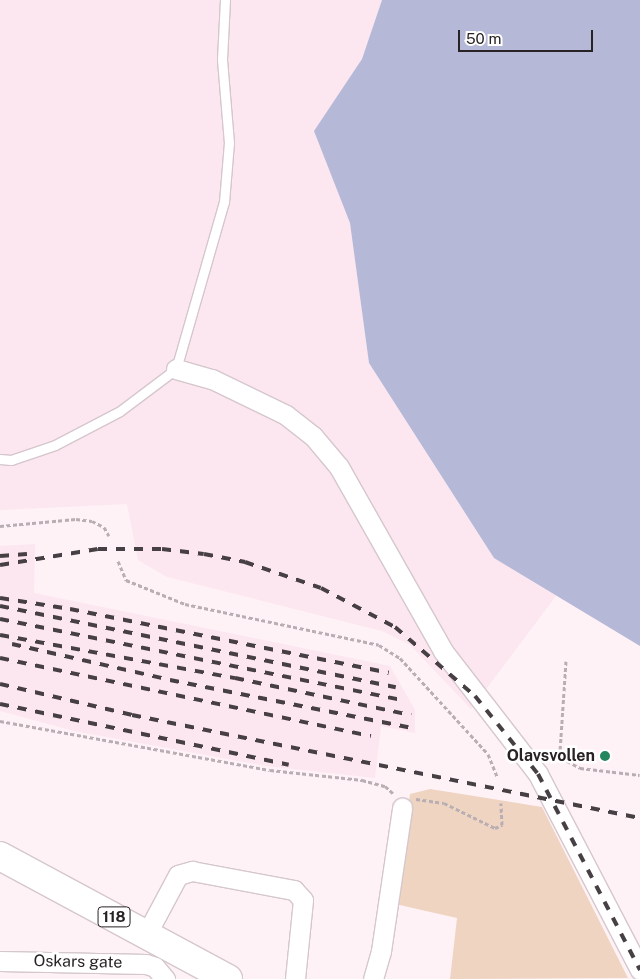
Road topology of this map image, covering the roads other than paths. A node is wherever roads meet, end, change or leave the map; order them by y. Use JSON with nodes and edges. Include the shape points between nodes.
{"nodes":[{"id":1,"x":225,"y":0,"type":"edge"},
{"id":2,"x":176,"y":369,"type":"junction"},
{"id":3,"x":0,"y":459,"type":"edge"},
{"id":4,"x":402,"y":808,"type":"road end"},
{"id":5,"x":0,"y":856,"type":"edge"},
{"id":6,"x":146,"y":935,"type":"junction"},
{"id":7,"x":0,"y":961,"type":"edge"},
{"id":8,"x":640,"y":970,"type":"edge"},
{"id":9,"x":160,"y":973,"type":"edge"},
{"id":10,"x":228,"y":979,"type":"edge"},
{"id":11,"x":296,"y":979,"type":"edge"},
{"id":12,"x":373,"y":979,"type":"edge"}],
"edges":[{"from":1,"to":2,"type":"lane","via":[[222,59],[229,143],[224,202]]},
{"from":2,"to":3,"type":"lane","via":[[120,411],[55,445],[11,460]]},
{"from":2,"to":8,"type":"street","via":[[212,379],[286,415],[313,436],[339,468],[442,651],[538,774]]},
{"from":4,"to":12,"type":"street","via":[[381,951]]},
{"from":5,"to":6,"type":"main road","number":"118"},
{"from":6,"to":10,"type":"main road","number":"118"},
{"from":6,"to":11,"type":"street","via":[[178,875],[192,871],[294,890],[304,900]]},
{"from":7,"to":9,"type":"street","name":"Oskars gate","via":[[134,963]]}]}
